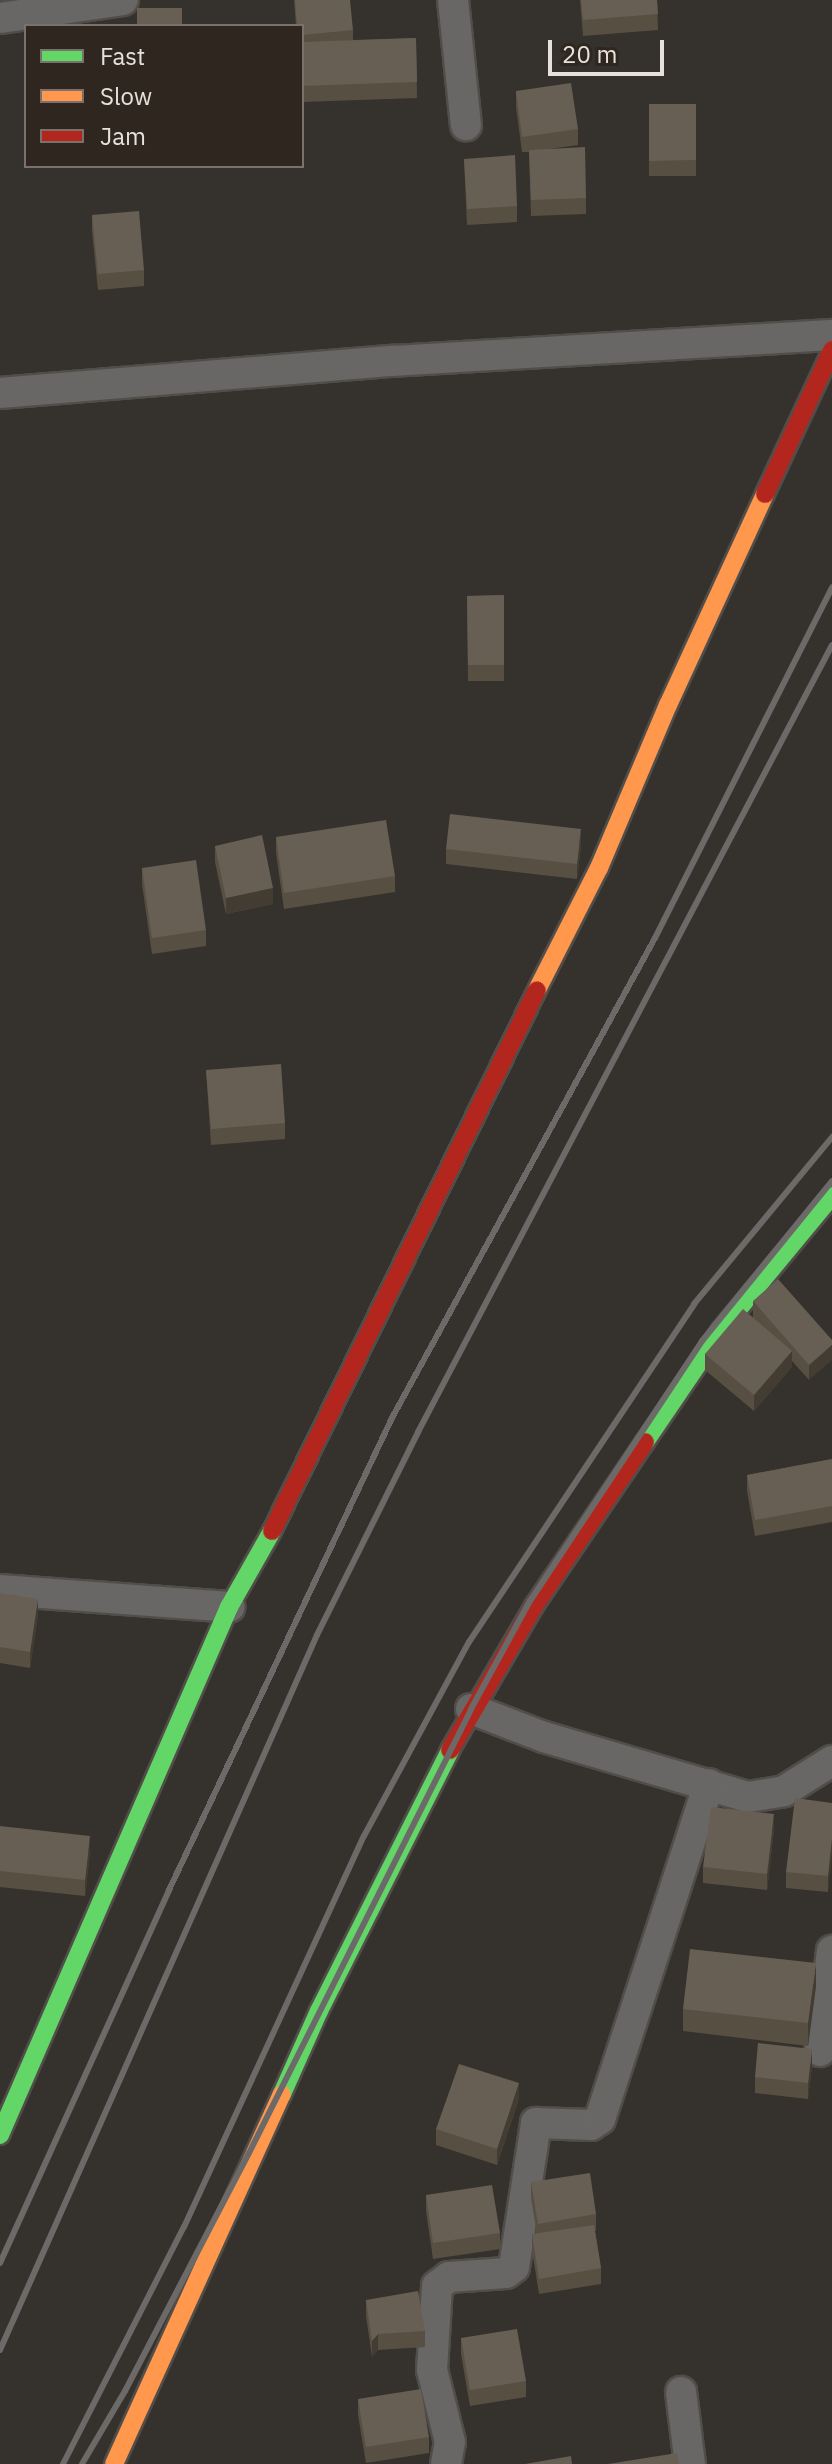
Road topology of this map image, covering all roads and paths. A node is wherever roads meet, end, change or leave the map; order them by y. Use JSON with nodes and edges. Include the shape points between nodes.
{"nodes":[{"id":1,"x":123,"y":0,"type":"edge"},
{"id":2,"x":453,"y":0,"type":"edge"},
{"id":3,"x":0,"y":18,"type":"edge"},
{"id":4,"x":466,"y":125,"type":"dead end"},
{"id":5,"x":832,"y":335,"type":"edge"},
{"id":6,"x":832,"y":350,"type":"edge"},
{"id":7,"x":0,"y":393,"type":"edge"},
{"id":8,"x":832,"y":1196,"type":"edge"},
{"id":9,"x":0,"y":1590,"type":"edge"},
{"id":10,"x":229,"y":1607,"type":"junction"},
{"id":11,"x":471,"y":1709,"type":"junction"},
{"id":12,"x":832,"y":1761,"type":"edge"},
{"id":13,"x":709,"y":1784,"type":"junction"},
{"id":14,"x":832,"y":1951,"type":"edge"},
{"id":15,"x":820,"y":2051,"type":"dead end"},
{"id":16,"x":0,"y":2135,"type":"edge"},
{"id":17,"x":681,"y":2392,"type":"dead end"},
{"id":18,"x":114,"y":2464,"type":"edge"},
{"id":19,"x":446,"y":2464,"type":"edge"},
{"id":20,"x":690,"y":2464,"type":"edge"}],
"edges":[{"from":1,"to":3,"type":"street"},
{"from":2,"to":4,"type":"street"},
{"from":5,"to":7,"type":"street","via":[[393,361]]},
{"from":6,"to":10,"type":"street","via":[[599,868],[292,1497]]},
{"from":8,"to":11,"type":"street","via":[[721,1330],[534,1606]]},
{"from":9,"to":10,"type":"street"},
{"from":10,"to":16,"type":"street"},
{"from":11,"to":13,"type":"street","via":[[544,1737]]},
{"from":11,"to":18,"type":"street","via":[[319,2011]]},
{"from":12,"to":13,"type":"street","via":[[784,1791],[748,1797]]},
{"from":13,"to":19,"type":"street","via":[[600,2119],[591,2125],[533,2126],[514,2267],[506,2273],[449,2277],[437,2286],[432,2370],[450,2442]]},
{"from":14,"to":15,"type":"street"},
{"from":17,"to":20,"type":"street"}]}
